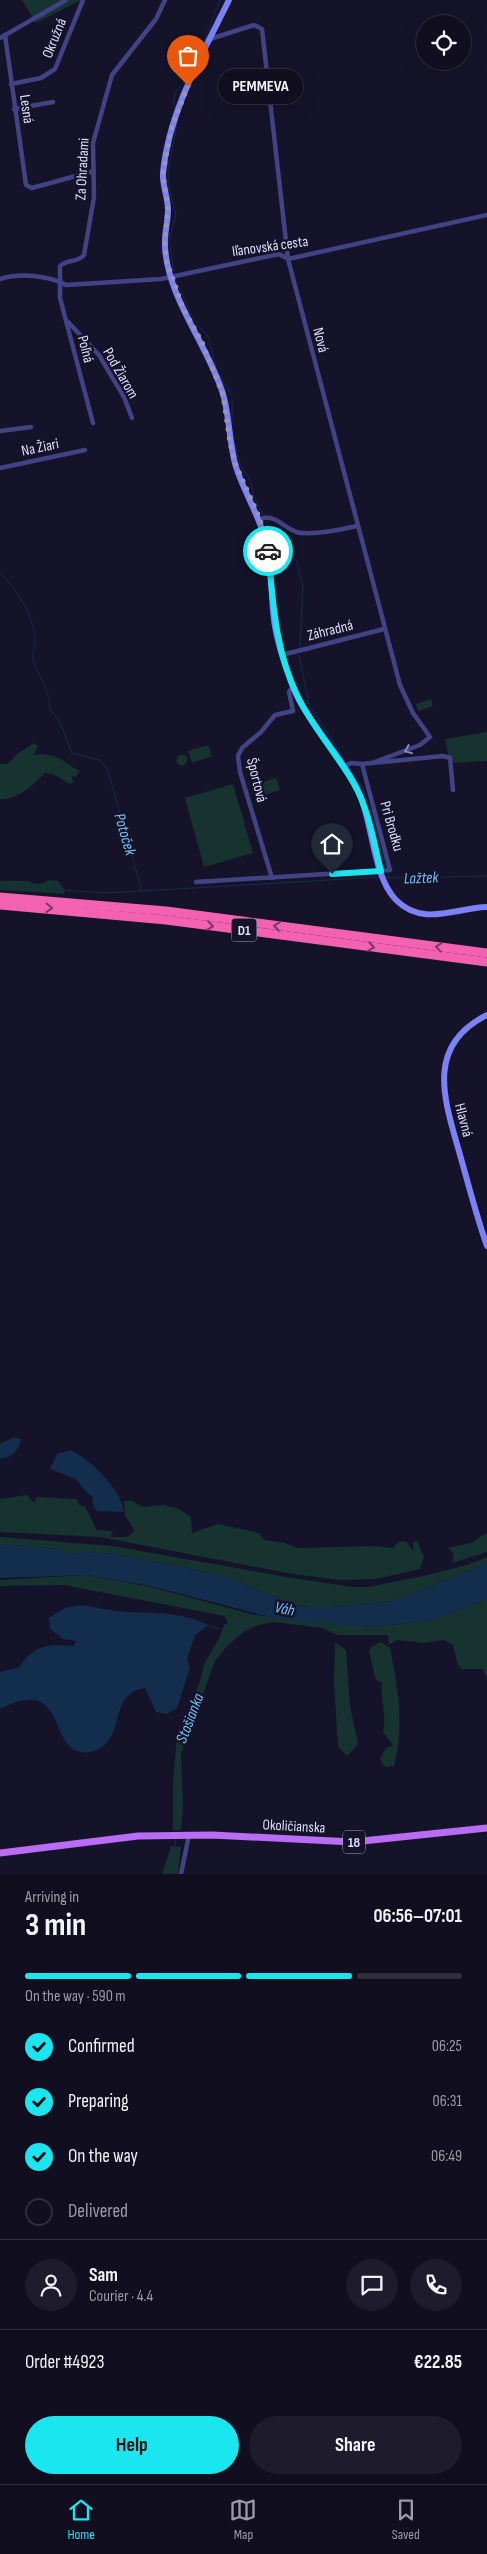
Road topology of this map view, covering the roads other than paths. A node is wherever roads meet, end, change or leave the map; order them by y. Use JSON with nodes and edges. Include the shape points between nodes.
{"nodes":[{"id":1,"x":66,"y":0,"type":"edge"},
{"id":2,"x":82,"y":0,"type":"edge"},
{"id":3,"x":165,"y":0,"type":"edge"},
{"id":4,"x":229,"y":0,"type":"edge"},
{"id":5,"x":2,"y":37,"type":"edge"},
{"id":6,"x":210,"y":39,"type":"junction"},
{"id":7,"x":11,"y":84,"type":"junction"},
{"id":8,"x":53,"y":102,"type":"dead end"},
{"id":9,"x":14,"y":109,"type":"junction"},
{"id":10,"x":94,"y":171,"type":"junction"},
{"id":11,"x":487,"y":215,"type":"edge"},
{"id":12,"x":288,"y":259,"type":"junction"},
{"id":13,"x":171,"y":278,"type":"junction"},
{"id":14,"x":0,"y":279,"type":"edge"},
{"id":15,"x":60,"y":282,"type":"junction"},
{"id":16,"x":66,"y":321,"type":"junction"},
{"id":17,"x":132,"y":418,"type":"dead end"},
{"id":18,"x":93,"y":423,"type":"dead end"},
{"id":19,"x":31,"y":427,"type":"dead end"},
{"id":20,"x":0,"y":431,"type":"edge"},
{"id":21,"x":85,"y":450,"type":"dead end"},
{"id":22,"x":0,"y":468,"type":"edge"},
{"id":23,"x":260,"y":519,"type":"junction"},
{"id":24,"x":357,"y":526,"type":"junction"},
{"id":25,"x":384,"y":629,"type":"junction"},
{"id":26,"x":282,"y":655,"type":"junction"},
{"id":27,"x":293,"y":686,"type":"junction"},
{"id":28,"x":372,"y":763,"type":"junction"},
{"id":29,"x":362,"y":764,"type":"junction"},
{"id":30,"x":347,"y":765,"type":"junction"},
{"id":31,"x":453,"y":790,"type":"dead end"},
{"id":32,"x":384,"y":873,"type":"junction"},
{"id":33,"x":272,"y":878,"type":"junction"},
{"id":34,"x":196,"y":882,"type":"dead end"},
{"id":35,"x":0,"y":897,"type":"edge"},
{"id":36,"x":0,"y":905,"type":"edge"},
{"id":37,"x":487,"y":907,"type":"edge"},
{"id":38,"x":487,"y":953,"type":"edge"},
{"id":39,"x":487,"y":962,"type":"edge"},
{"id":40,"x":487,"y":1015,"type":"edge"},
{"id":41,"x":487,"y":1246,"type":"edge"},
{"id":42,"x":487,"y":1828,"type":"edge"},
{"id":43,"x":189,"y":1835,"type":"junction"},
{"id":44,"x":0,"y":1853,"type":"edge"},
{"id":45,"x":181,"y":1874,"type":"edge"}],
"edges":[{"from":1,"to":5,"type":"street"},
{"from":2,"to":7,"type":"street","name":"Okružná","via":[[54,69],[41,78]]},
{"from":3,"to":10,"type":"street","name":"Za Ohradami","via":[[156,18],[107,85],[93,143]]},
{"from":4,"to":6,"type":"street"},
{"from":5,"to":7,"type":"street","name":"Lesná"},
{"from":6,"to":12,"type":"street","name":"Nová","via":[[254,25],[262,29]]},
{"from":6,"to":13,"type":"street","via":[[174,122],[163,174],[168,207],[165,248]]},
{"from":7,"to":9,"type":"street","name":"Lesná"},
{"from":8,"to":9,"type":"street"},
{"from":9,"to":10,"type":"street","name":"Lesná","via":[[26,185],[32,188]]},
{"from":10,"to":15,"type":"street","name":"Za Ohradami","via":[[94,197],[84,255],[80,260],[63,264]]},
{"from":11,"to":12,"type":"street","name":"Iľanovská cesta"},
{"from":12,"to":13,"type":"street","name":"Iľanovská cesta","via":[[279,254],[176,274]]},
{"from":12,"to":24,"type":"street","name":"Nová"},
{"from":13,"to":15,"type":"street","name":"Iľanovská cesta","via":[[95,284],[66,285]]},
{"from":13,"to":23,"type":"street","via":[[223,395],[236,465]]},
{"from":14,"to":15,"type":"street","name":"Iľanovská cesta","via":[[16,275]]},
{"from":15,"to":16,"type":"street","name":"Poľná"},
{"from":16,"to":17,"type":"street","name":"Pod Žiarom","via":[[99,355],[124,397]]},
{"from":16,"to":18,"type":"street","name":"Poľná"},
{"from":19,"to":20,"type":"street"},
{"from":21,"to":22,"type":"street","name":"Na Žiari"},
{"from":23,"to":24,"type":"street","via":[[274,518],[303,533]]},
{"from":23,"to":26,"type":"street","via":[[268,550],[274,620]]},
{"from":24,"to":25,"type":"street","name":"Nová"},
{"from":25,"to":26,"type":"street","name":"Záhradná"},
{"from":25,"to":28,"type":"street","name":"Nová","one_way":true,"via":[[400,685],[430,738]]},
{"from":26,"to":27,"type":"street"},
{"from":27,"to":30,"type":"street"},
{"from":27,"to":33,"type":"street","name":"Športová","via":[[289,692],[293,711],[275,715],[239,752],[238,760]]},
{"from":28,"to":29,"type":"street"},
{"from":28,"to":31,"type":"street","via":[[435,755],[450,758]]},
{"from":29,"to":30,"type":"street"},
{"from":29,"to":32,"type":"street","name":"Pri Brodku","via":[[391,867]]},
{"from":30,"to":32,"type":"street"},
{"from":32,"to":33,"type":"street","name":"Pri Brodku"},
{"from":32,"to":37,"type":"street","via":[[398,902],[422,914],[439,915]]},
{"from":33,"to":34,"type":"street","name":"Pri Brodku"},
{"from":38,"to":35,"type":"highway","number":"D1","one_way":true,"via":[[149,910]]},
{"from":36,"to":39,"type":"highway","number":"D1","one_way":true,"via":[[166,920]]},
{"from":40,"to":41,"type":"street","name":"Hlavná","via":[[466,1028],[454,1042],[446,1061],[443,1081],[447,1106]]},
{"from":42,"to":43,"type":"main road","name":"Okoličianska","number":"18","via":[[353,1842]]},
{"from":43,"to":44,"type":"main road","number":"18","via":[[117,1838]]},
{"from":43,"to":45,"type":"street"}]}
